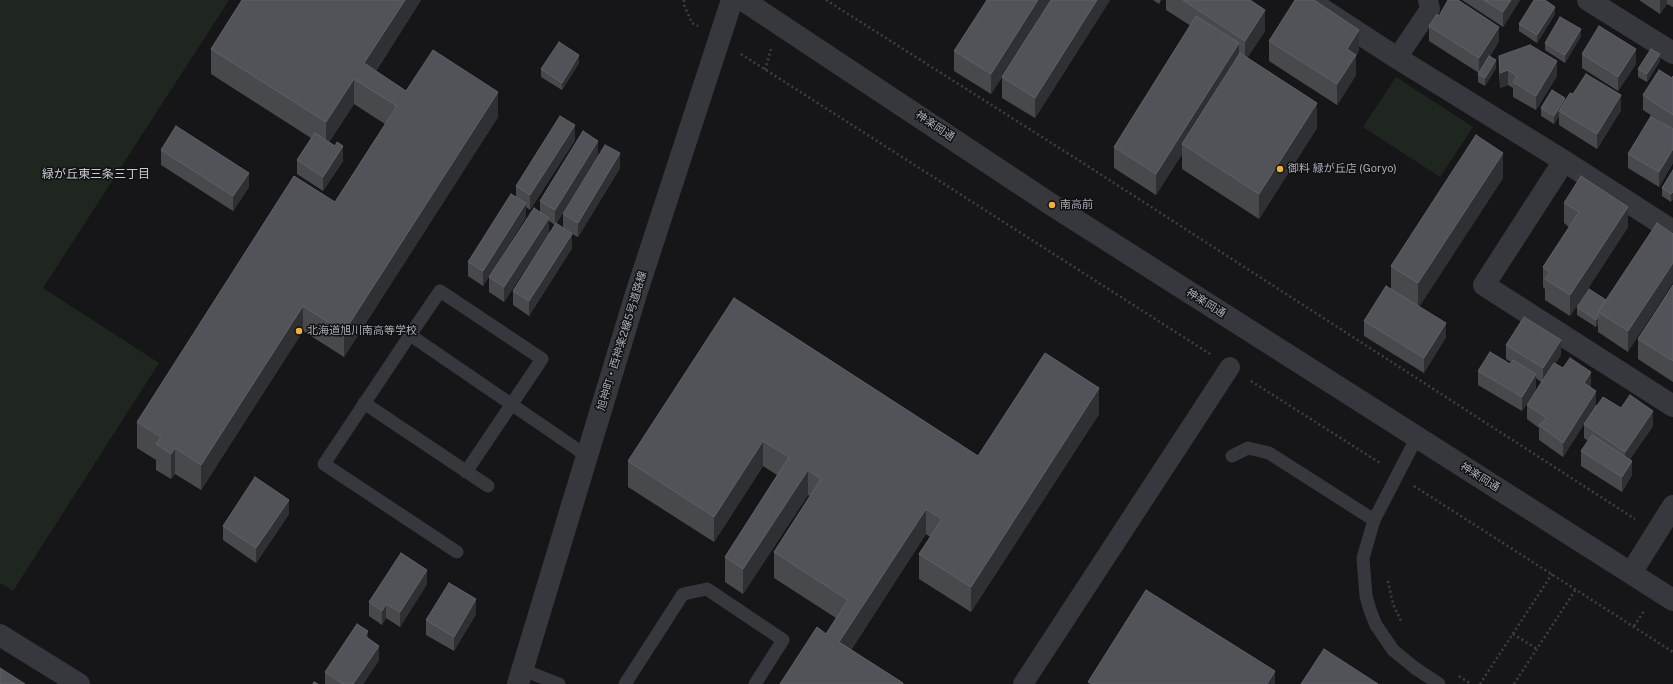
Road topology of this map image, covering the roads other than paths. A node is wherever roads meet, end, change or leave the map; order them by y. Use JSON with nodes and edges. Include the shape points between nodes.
{"nodes":[{"id":1,"x":732,"y":0,"type":"edge"},
{"id":2,"x":743,"y":0,"type":"edge"},
{"id":3,"x":1308,"y":0,"type":"edge"},
{"id":4,"x":1428,"y":0,"type":"edge"},
{"id":5,"x":1588,"y":0,"type":"edge"},
{"id":6,"x":1673,"y":53,"type":"edge"},
{"id":7,"x":1397,"y":58,"type":"junction"},
{"id":8,"x":1564,"y":161,"type":"junction"},
{"id":9,"x":1673,"y":231,"type":"edge"},
{"id":10,"x":410,"y":335,"type":"junction"},
{"id":11,"x":1230,"y":367,"type":"road end"},
{"id":12,"x":364,"y":403,"type":"junction"},
{"id":13,"x":512,"y":404,"type":"junction"},
{"id":14,"x":1673,"y":406,"type":"edge"},
{"id":15,"x":1417,"y":437,"type":"junction"},
{"id":16,"x":587,"y":456,"type":"junction"},
{"id":17,"x":1232,"y":456,"type":"dead end"},
{"id":18,"x":466,"y":472,"type":"junction"},
{"id":19,"x":488,"y":486,"type":"dead end"},
{"id":20,"x":1673,"y":506,"type":"edge"},
{"id":21,"x":1374,"y":520,"type":"junction"},
{"id":22,"x":457,"y":552,"type":"dead end"},
{"id":23,"x":1630,"y":573,"type":"junction"},
{"id":24,"x":1673,"y":600,"type":"edge"},
{"id":25,"x":0,"y":635,"type":"edge"},
{"id":26,"x":520,"y":677,"type":"edge"},
{"id":27,"x":79,"y":684,"type":"edge"},
{"id":28,"x":559,"y":684,"type":"edge"},
{"id":29,"x":625,"y":684,"type":"edge"},
{"id":30,"x":755,"y":684,"type":"edge"},
{"id":31,"x":1023,"y":684,"type":"edge"},
{"id":32,"x":1439,"y":684,"type":"edge"}],
"edges":[{"from":1,"to":16,"type":"street","name":"旭神町・西神楽2線5号道路線","via":[[636,294]]},
{"from":2,"to":15,"type":"street","name":"神楽岡通","via":[[1052,205]]},
{"from":3,"to":7,"type":"street"},
{"from":4,"to":7,"type":"street","via":[[1430,9]]},
{"from":5,"to":6,"type":"street"},
{"from":7,"to":8,"type":"street"},
{"from":8,"to":9,"type":"street"},
{"from":8,"to":14,"type":"street","via":[[1484,285]]},
{"from":10,"to":12,"type":"lane"},
{"from":10,"to":13,"type":"lane"},
{"from":10,"to":13,"type":"lane","via":[[440,291],[542,359]]},
{"from":11,"to":31,"type":"street"},
{"from":12,"to":18,"type":"lane"},
{"from":12,"to":22,"type":"lane","via":[[324,464]]},
{"from":13,"to":16,"type":"lane"},
{"from":13,"to":18,"type":"lane"},
{"from":15,"to":21,"type":"lane"},
{"from":15,"to":23,"type":"street","name":"神楽岡通"},
{"from":16,"to":26,"type":"street","name":"旭神町・西神楽2線5号道路線"},
{"from":17,"to":21,"type":"lane","via":[[1248,448],[1269,453]]},
{"from":18,"to":19,"type":"lane"},
{"from":20,"to":23,"type":"street"},
{"from":21,"to":32,"type":"lane","via":[[1363,558],[1366,596],[1370,610],[1376,625],[1393,650]]},
{"from":23,"to":24,"type":"street","name":"神楽岡通"},
{"from":25,"to":27,"type":"street"},
{"from":26,"to":28,"type":"lane"},
{"from":29,"to":30,"type":"lane","via":[[682,594],[707,589],[783,640]]}]}
